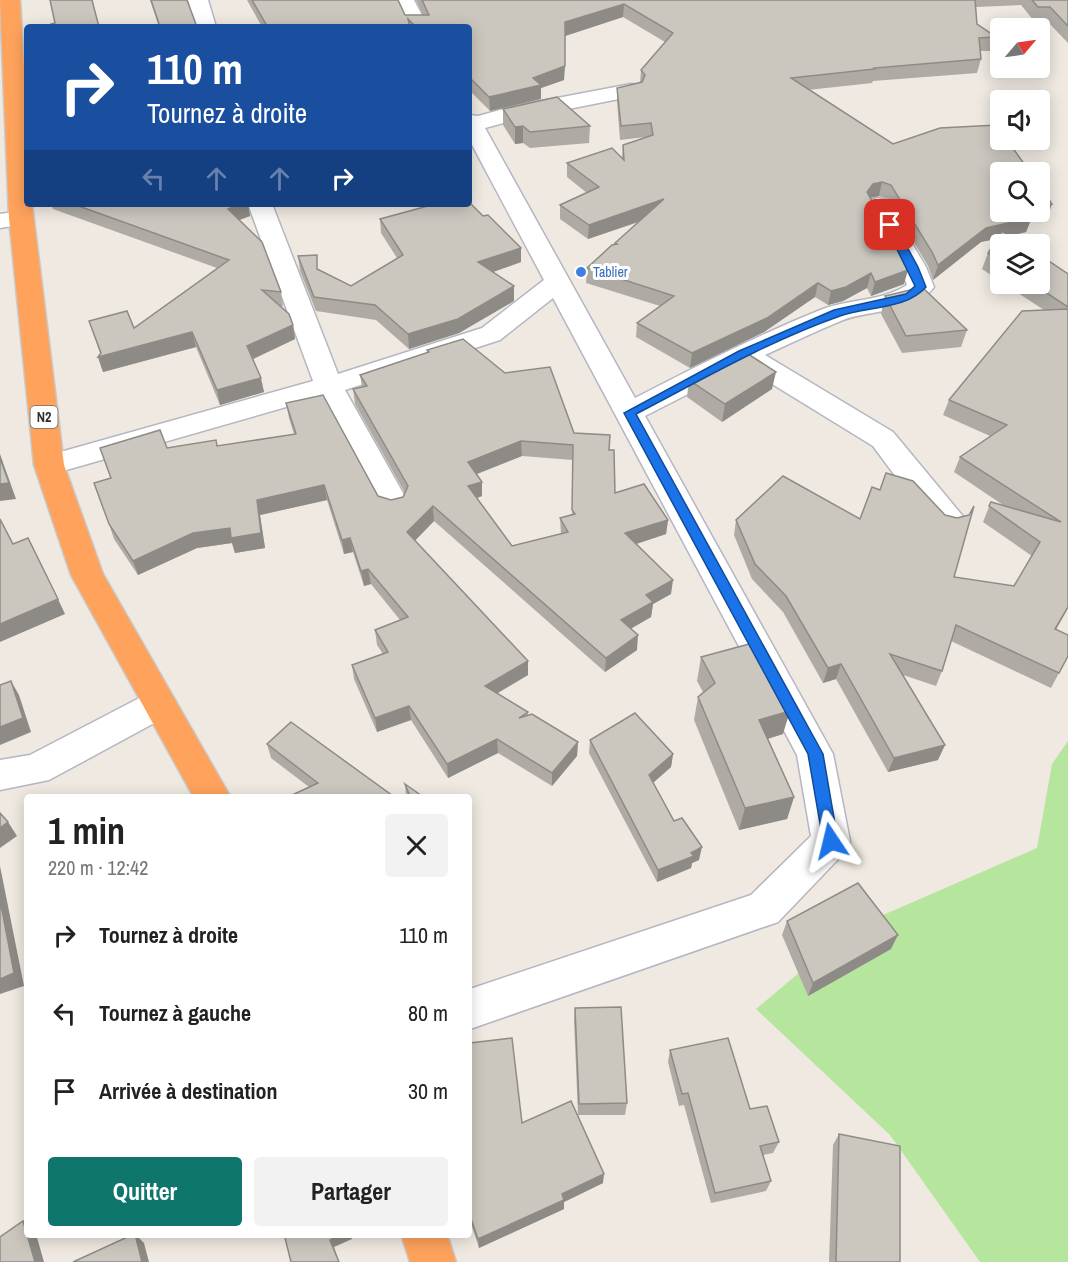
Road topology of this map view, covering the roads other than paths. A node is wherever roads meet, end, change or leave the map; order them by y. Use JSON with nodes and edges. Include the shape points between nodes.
{"nodes":[{"id":1,"x":10,"y":0,"type":"edge"},
{"id":2,"x":198,"y":0,"type":"edge"},
{"id":3,"x":404,"y":0,"type":"edge"},
{"id":4,"x":205,"y":24,"type":"edge"},
{"id":5,"x":416,"y":24,"type":"edge"},
{"id":6,"x":631,"y":90,"type":"edge"},
{"id":7,"x":472,"y":123,"type":"edge"},
{"id":8,"x":472,"y":125,"type":"edge"},
{"id":9,"x":879,"y":205,"type":"dead end"},
{"id":10,"x":261,"y":207,"type":"edge"},
{"id":11,"x":10,"y":219,"type":"edge"},
{"id":12,"x":557,"y":282,"type":"junction"},
{"id":13,"x":743,"y":354,"type":"junction"},
{"id":14,"x":329,"y":386,"type":"junction"},
{"id":15,"x":630,"y":413,"type":"junction"},
{"id":16,"x":49,"y":465,"type":"junction"},
{"id":17,"x":393,"y":502,"type":"edge"},
{"id":18,"x":951,"y":520,"type":"edge"},
{"id":19,"x":159,"y":704,"type":"junction"},
{"id":20,"x":0,"y":775,"type":"edge"},
{"id":21,"x":211,"y":794,"type":"edge"},
{"id":22,"x":472,"y":1008,"type":"edge"},
{"id":23,"x":425,"y":1238,"type":"edge"},
{"id":24,"x":433,"y":1262,"type":"edge"}],
"edges":[{"from":1,"to":11,"type":"highway","number":"N2"},
{"from":2,"to":4,"type":"street"},
{"from":3,"to":5,"type":"street"},
{"from":6,"to":7,"type":"street"},
{"from":8,"to":12,"type":"street"},
{"from":9,"to":13,"type":"street","via":[[921,287],[910,296],[838,312]]},
{"from":10,"to":14,"type":"street"},
{"from":11,"to":16,"type":"highway","number":"N2"},
{"from":12,"to":14,"type":"street","via":[[491,334]]},
{"from":12,"to":15,"type":"street"},
{"from":13,"to":15,"type":"street"},
{"from":13,"to":18,"type":"street","via":[[883,439]]},
{"from":14,"to":16,"type":"street"},
{"from":14,"to":17,"type":"street"},
{"from":15,"to":22,"type":"street","via":[[815,754],[831,841],[764,909]]},
{"from":16,"to":19,"type":"highway","number":"N2","via":[[87,575]]},
{"from":19,"to":20,"type":"street","via":[[36,769]]},
{"from":19,"to":21,"type":"highway","number":"N2"},
{"from":23,"to":24,"type":"highway"}]}
